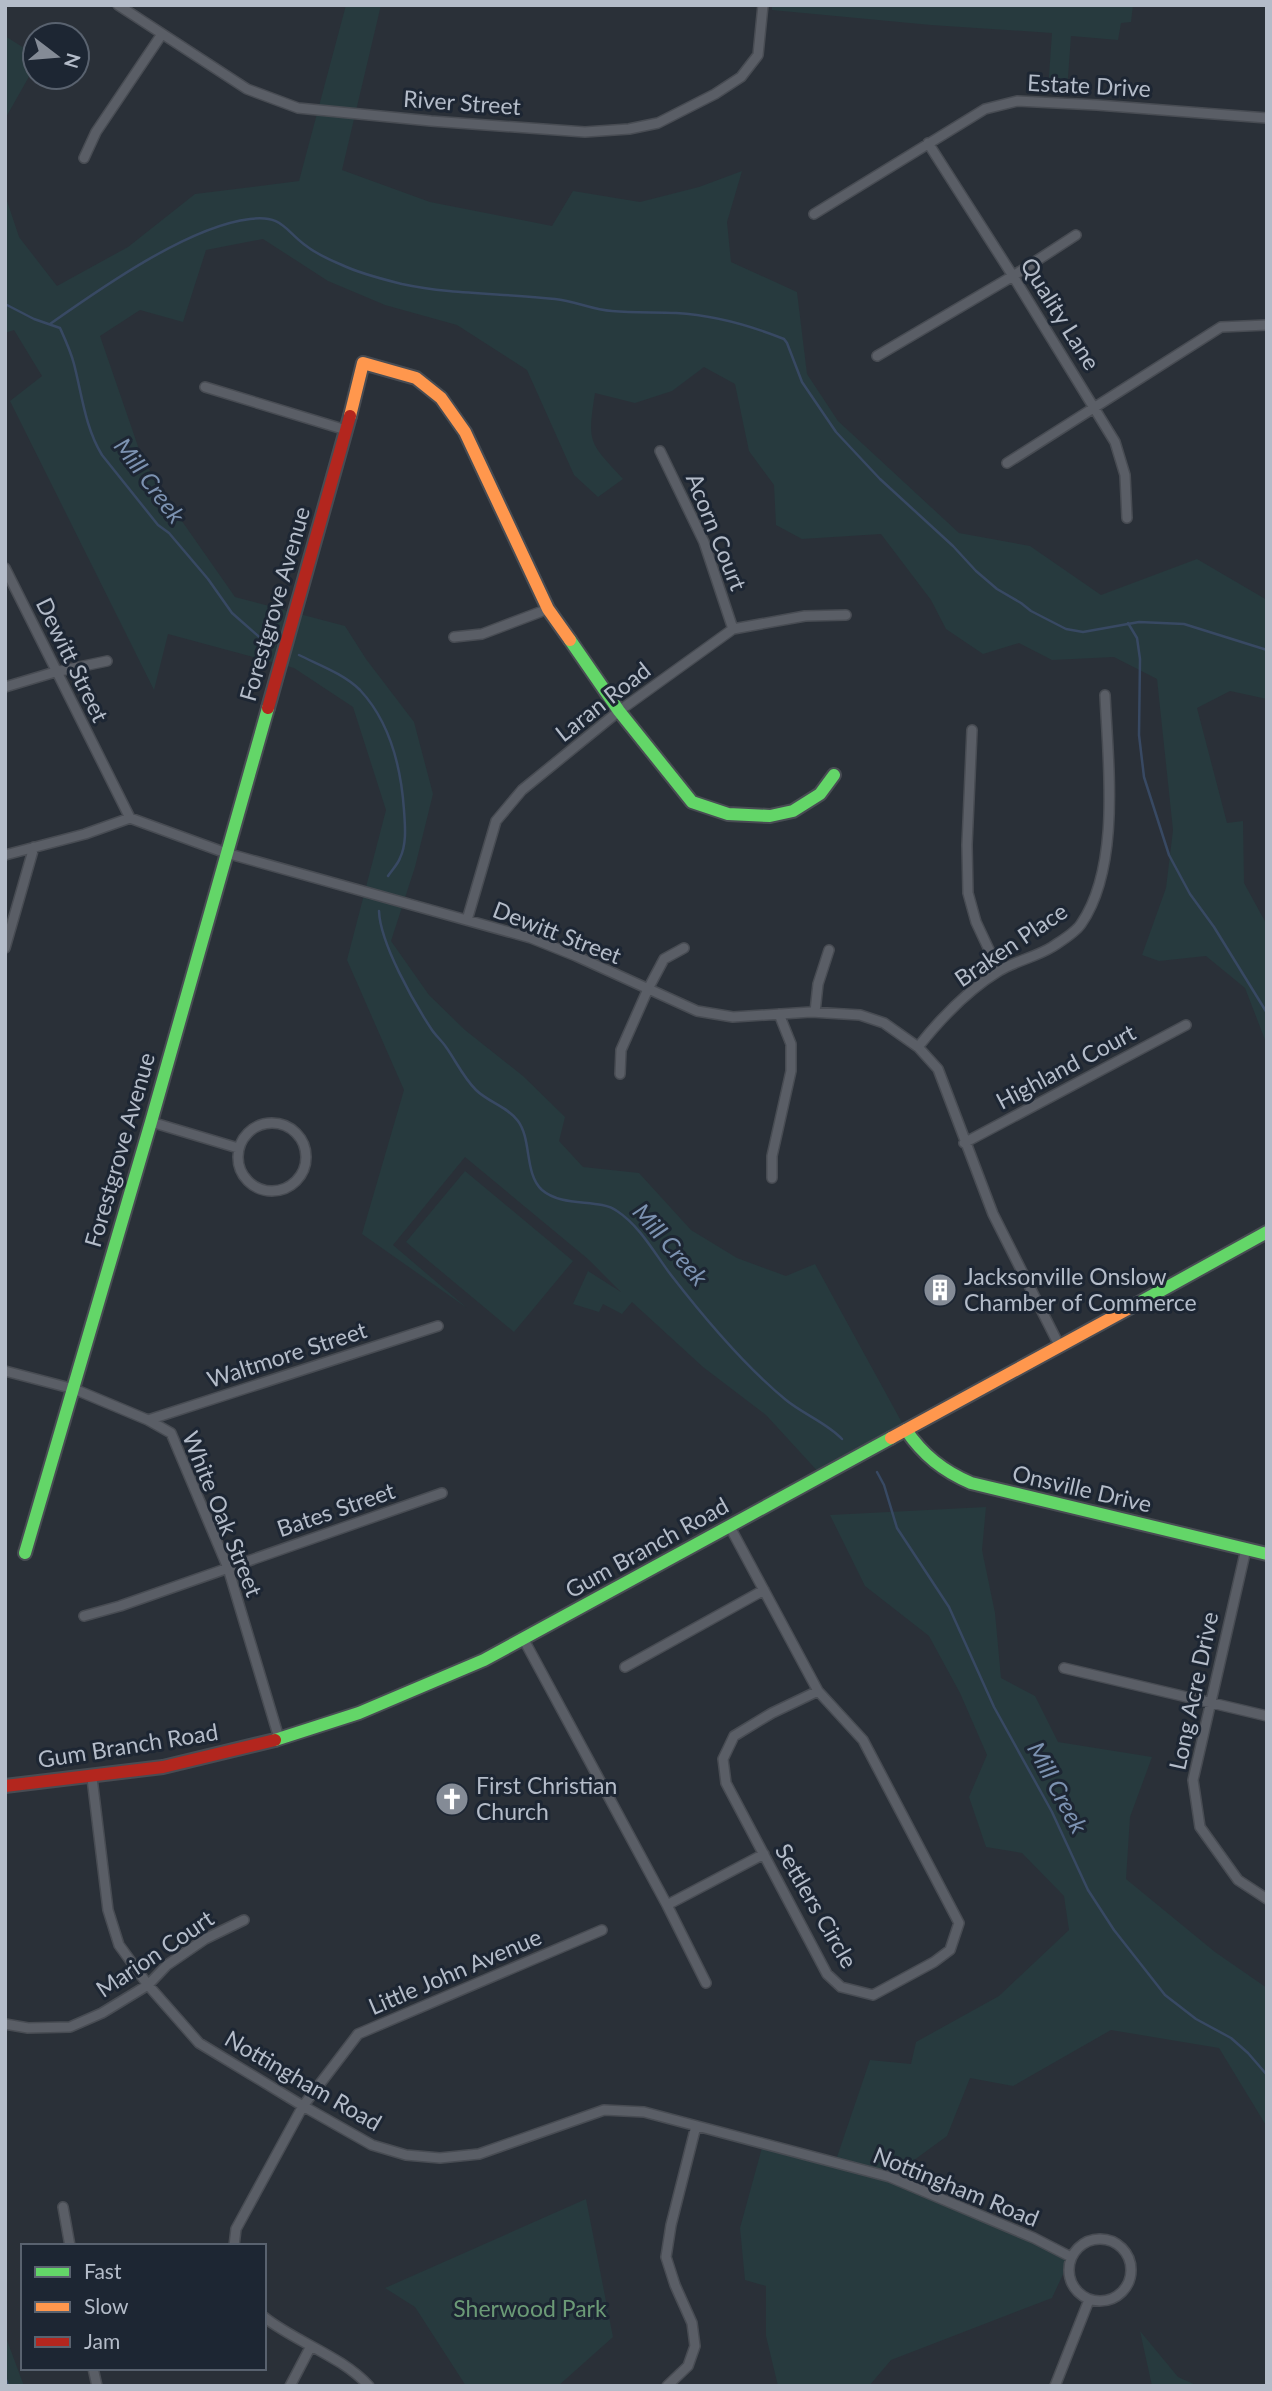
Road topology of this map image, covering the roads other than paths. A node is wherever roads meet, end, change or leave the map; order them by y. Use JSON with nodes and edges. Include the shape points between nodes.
{"nodes":[{"id":1,"x":118,"y":5,"type":"edge"},
{"id":2,"x":763,"y":5,"type":"edge"},
{"id":3,"x":162,"y":34,"type":"junction"},
{"id":4,"x":1267,"y":118,"type":"edge"},
{"id":5,"x":928,"y":143,"type":"junction"},
{"id":6,"x":84,"y":158,"type":"dead end"},
{"id":7,"x":814,"y":214,"type":"dead end"},
{"id":8,"x":1076,"y":235,"type":"dead end"},
{"id":9,"x":1013,"y":276,"type":"junction"},
{"id":10,"x":1267,"y":324,"type":"edge"},
{"id":11,"x":877,"y":356,"type":"dead end"},
{"id":12,"x":205,"y":387,"type":"dead end"},
{"id":13,"x":1095,"y":409,"type":"junction"},
{"id":14,"x":346,"y":430,"type":"junction"},
{"id":15,"x":660,"y":451,"type":"dead end"},
{"id":16,"x":1007,"y":463,"type":"dead end"},
{"id":17,"x":1127,"y":518,"type":"dead end"},
{"id":18,"x":5,"y":568,"type":"edge"},
{"id":19,"x":548,"y":609,"type":"junction"},
{"id":20,"x":846,"y":615,"type":"dead end"},
{"id":21,"x":733,"y":629,"type":"junction"},
{"id":22,"x":454,"y":637,"type":"dead end"},
{"id":23,"x":107,"y":661,"type":"dead end"},
{"id":24,"x":55,"y":672,"type":"junction"},
{"id":25,"x":5,"y":687,"type":"edge"},
{"id":26,"x":1105,"y":695,"type":"dead end"},
{"id":27,"x":619,"y":711,"type":"junction"},
{"id":28,"x":972,"y":730,"type":"dead end"},
{"id":29,"x":834,"y":775,"type":"dead end"},
{"id":30,"x":130,"y":818,"type":"junction"},
{"id":31,"x":34,"y":847,"type":"junction"},
{"id":32,"x":226,"y":853,"type":"junction"},
{"id":33,"x":5,"y":855,"type":"edge"},
{"id":34,"x":467,"y":920,"type":"junction"},
{"id":35,"x":5,"y":948,"type":"edge"},
{"id":36,"x":684,"y":948,"type":"dead end"},
{"id":37,"x":829,"y":950,"type":"dead end"},
{"id":38,"x":999,"y":971,"type":"junction"},
{"id":39,"x":648,"y":989,"type":"junction"},
{"id":40,"x":815,"y":1012,"type":"junction"},
{"id":41,"x":779,"y":1014,"type":"junction"},
{"id":42,"x":1186,"y":1025,"type":"dead end"},
{"id":43,"x":918,"y":1047,"type":"junction"},
{"id":44,"x":620,"y":1074,"type":"dead end"},
{"id":45,"x":150,"y":1122,"type":"junction"},
{"id":46,"x":964,"y":1143,"type":"junction"},
{"id":47,"x":238,"y":1148,"type":"junction"},
{"id":48,"x":772,"y":1178,"type":"dead end"},
{"id":49,"x":1267,"y":1232,"type":"edge"},
{"id":50,"x":439,"y":1326,"type":"dead end"},
{"id":51,"x":1059,"y":1345,"type":"junction"},
{"id":52,"x":5,"y":1371,"type":"edge"},
{"id":53,"x":74,"y":1389,"type":"junction"},
{"id":54,"x":148,"y":1420,"type":"junction"},
{"id":55,"x":906,"y":1430,"type":"junction"},
{"id":56,"x":442,"y":1493,"type":"dead end"},
{"id":57,"x":730,"y":1527,"type":"junction"},
{"id":58,"x":1246,"y":1549,"type":"junction"},
{"id":59,"x":25,"y":1553,"type":"dead end"},
{"id":60,"x":1267,"y":1554,"type":"edge"},
{"id":61,"x":228,"y":1568,"type":"junction"},
{"id":62,"x":764,"y":1591,"type":"junction"},
{"id":63,"x":84,"y":1616,"type":"dead end"},
{"id":64,"x":524,"y":1640,"type":"junction"},
{"id":65,"x":625,"y":1667,"type":"dead end"},
{"id":66,"x":1064,"y":1668,"type":"dead end"},
{"id":67,"x":818,"y":1691,"type":"junction"},
{"id":68,"x":1210,"y":1702,"type":"junction"},
{"id":69,"x":1267,"y":1716,"type":"edge"},
{"id":70,"x":279,"y":1738,"type":"junction"},
{"id":71,"x":92,"y":1778,"type":"junction"},
{"id":72,"x":5,"y":1786,"type":"edge"},
{"id":73,"x":764,"y":1854,"type":"junction"},
{"id":74,"x":1267,"y":1899,"type":"edge"},
{"id":75,"x":667,"y":1905,"type":"junction"},
{"id":76,"x":244,"y":1920,"type":"dead end"},
{"id":77,"x":602,"y":1930,"type":"dead end"},
{"id":78,"x":705,"y":1983,"type":"dead end"},
{"id":79,"x":148,"y":1985,"type":"junction"},
{"id":80,"x":5,"y":2024,"type":"edge"},
{"id":81,"x":303,"y":2106,"type":"junction"},
{"id":82,"x":696,"y":2126,"type":"junction"},
{"id":83,"x":63,"y":2207,"type":"dead end"},
{"id":84,"x":70,"y":2244,"type":"edge"},
{"id":85,"x":234,"y":2244,"type":"edge"},
{"id":86,"x":1072,"y":2257,"type":"junction"},
{"id":87,"x":1089,"y":2300,"type":"junction"},
{"id":88,"x":266,"y":2319,"type":"edge"},
{"id":89,"x":311,"y":2346,"type":"junction"},
{"id":90,"x":290,"y":2386,"type":"edge"},
{"id":91,"x":369,"y":2386,"type":"edge"},
{"id":92,"x":667,"y":2386,"type":"edge"},
{"id":93,"x":1055,"y":2386,"type":"edge"}],
"edges":[{"from":1,"to":3,"type":"street","name":"River Street"},
{"from":2,"to":3,"type":"street","name":"River Street","via":[[758,55],[741,77],[658,123],[585,132],[298,108],[247,89]]},
{"from":3,"to":6,"type":"street","via":[[96,132]]},
{"from":4,"to":5,"type":"street","name":"Estate Drive","via":[[1017,101],[985,109]]},
{"from":5,"to":7,"type":"street","name":"Estate Drive"},
{"from":5,"to":9,"type":"street","name":"Quality Lane"},
{"from":8,"to":9,"type":"street"},
{"from":9,"to":11,"type":"street"},
{"from":9,"to":13,"type":"street","name":"Quality Lane"},
{"from":10,"to":13,"type":"street","via":[[1221,327]]},
{"from":12,"to":14,"type":"street"},
{"from":13,"to":16,"type":"street"},
{"from":13,"to":17,"type":"street","name":"Quality Lane","via":[[1115,442],[1125,475]]},
{"from":14,"to":19,"type":"street","name":"Forestgrove Avenue","via":[[363,362],[416,378],[441,398],[465,432]]},
{"from":14,"to":32,"type":"street","name":"Forestgrove Avenue"},
{"from":15,"to":21,"type":"street","name":"Acorn Court","via":[[704,542]]},
{"from":18,"to":24,"type":"street","name":"Dewitt Street"},
{"from":19,"to":22,"type":"street","via":[[482,634]]},
{"from":19,"to":27,"type":"street","name":"Forestgrove Avenue"},
{"from":20,"to":21,"type":"street","name":"Laran Road","via":[[805,616]]},
{"from":21,"to":27,"type":"street","name":"Laran Road"},
{"from":23,"to":24,"type":"street"},
{"from":24,"to":25,"type":"street"},
{"from":24,"to":30,"type":"street","name":"Dewitt Street"},
{"from":26,"to":38,"type":"street","name":"Braken Place","via":[[1110,805],[1098,894],[1080,926],[1050,948]]},
{"from":27,"to":29,"type":"street","name":"Forestgrove Avenue","via":[[692,802],[728,814],[770,816],[793,811],[820,794]]},
{"from":27,"to":34,"type":"street","name":"Laran Road","via":[[522,790],[496,821]]},
{"from":28,"to":38,"type":"street","via":[[968,893]]},
{"from":30,"to":31,"type":"street"},
{"from":30,"to":32,"type":"street","name":"Dewitt Street"},
{"from":31,"to":33,"type":"street"},
{"from":31,"to":35,"type":"street"},
{"from":32,"to":34,"type":"street","name":"Dewitt Street"},
{"from":32,"to":45,"type":"street","name":"Forestgrove Avenue"},
{"from":34,"to":39,"type":"street","name":"Dewitt Street","via":[[531,938]]},
{"from":36,"to":39,"type":"street","via":[[664,959]]},
{"from":37,"to":40,"type":"street"},
{"from":38,"to":43,"type":"street","name":"Braken Place","via":[[934,1027]]},
{"from":39,"to":41,"type":"street","name":"Dewitt Street","via":[[697,1011],[733,1017]]},
{"from":39,"to":44,"type":"street","via":[[621,1050]]},
{"from":40,"to":41,"type":"street","name":"Dewitt Street"},
{"from":40,"to":43,"type":"street","name":"Dewitt Street","via":[[860,1014],[884,1023]]},
{"from":41,"to":48,"type":"street","via":[[791,1044],[791,1072],[772,1156]]},
{"from":42,"to":46,"type":"street","name":"Highland Court"},
{"from":43,"to":46,"type":"street","name":"Dewitt Street","via":[[937,1069]]},
{"from":45,"to":47,"type":"street"},
{"from":45,"to":53,"type":"street","name":"Forestgrove Avenue"},
{"from":46,"to":51,"type":"street","name":"Dewitt Street","via":[[993,1214]]},
{"from":47,"to":47,"type":"street","via":[[241,1174],[251,1185],[272,1192],[295,1182],[304,1169],[302,1139],[292,1129],[273,1122],[255,1126]]},
{"from":49,"to":51,"type":"street","name":"Gum Branch Road"},
{"from":50,"to":54,"type":"street","name":"Waltmore Street"},
{"from":51,"to":55,"type":"street","name":"Gum Branch Road"},
{"from":52,"to":53,"type":"street","name":"White Oak Street"},
{"from":53,"to":54,"type":"street","name":"White Oak Street"},
{"from":53,"to":59,"type":"street","name":"Forestgrove Avenue"},
{"from":54,"to":61,"type":"street","name":"White Oak Street","via":[[171,1433]]},
{"from":55,"to":57,"type":"street","name":"Gum Branch Road"},
{"from":55,"to":58,"type":"street","name":"Onsville Drive","via":[[934,1464],[971,1483]]},
{"from":56,"to":61,"type":"street","name":"Bates Street"},
{"from":57,"to":62,"type":"street","name":"Settlers Circle"},
{"from":57,"to":64,"type":"street","name":"Gum Branch Road"},
{"from":58,"to":60,"type":"street","name":"Onsville Drive"},
{"from":58,"to":68,"type":"street","name":"Long Acre Drive"},
{"from":61,"to":63,"type":"street","name":"Bates Street"},
{"from":61,"to":70,"type":"street","name":"White Oak Street"},
{"from":62,"to":65,"type":"street"},
{"from":62,"to":67,"type":"street","name":"Settlers Circle"},
{"from":64,"to":70,"type":"street","name":"Gum Branch Road","via":[[456,1675],[370,1710]]},
{"from":64,"to":75,"type":"street"},
{"from":66,"to":68,"type":"street"},
{"from":67,"to":73,"type":"street","name":"Settlers Circle","via":[[734,1736],[723,1759],[726,1783]]},
{"from":67,"to":73,"type":"street","name":"Settlers Circle","via":[[863,1740],[958,1923],[950,1950],[873,1995],[841,1987],[827,1974]]},
{"from":68,"to":69,"type":"street"},
{"from":68,"to":74,"type":"street","name":"Long Acre Drive","via":[[1193,1780],[1200,1827],[1238,1880]]},
{"from":70,"to":71,"type":"street","name":"Gum Branch Road","via":[[185,1763]]},
{"from":71,"to":72,"type":"street","name":"Gum Branch Road"},
{"from":71,"to":79,"type":"street","name":"Nottingham Road","via":[[108,1910],[119,1945]]},
{"from":73,"to":75,"type":"street"},
{"from":75,"to":78,"type":"street"},
{"from":76,"to":79,"type":"street","name":"Marion Court","via":[[205,1939],[167,1965]]},
{"from":77,"to":81,"type":"street","name":"Little John Avenue","via":[[358,2034]]},
{"from":79,"to":80,"type":"street","name":"Marion Court","via":[[70,2027]]},
{"from":79,"to":81,"type":"street","name":"Nottingham Road","via":[[199,2043]]},
{"from":81,"to":82,"type":"street","name":"Nottingham Road","via":[[372,2145],[440,2158],[479,2154],[604,2110],[644,2112]]},
{"from":81,"to":85,"type":"street","name":"Little John Avenue","via":[[236,2229]]},
{"from":82,"to":86,"type":"street","name":"Nottingham Road","via":[[890,2177]]},
{"from":82,"to":92,"type":"street","via":[[666,2257],[692,2323],[695,2346],[688,2366]]},
{"from":83,"to":84,"type":"street"},
{"from":86,"to":87,"type":"street","via":[[1069,2271],[1076,2291]]},
{"from":86,"to":87,"type":"street","via":[[1084,2243],[1101,2238],[1117,2242],[1129,2256],[1132,2272],[1127,2288],[1115,2299]]},
{"from":87,"to":93,"type":"street"},
{"from":88,"to":89,"type":"street"},
{"from":89,"to":90,"type":"street"},
{"from":89,"to":91,"type":"street"}]}
